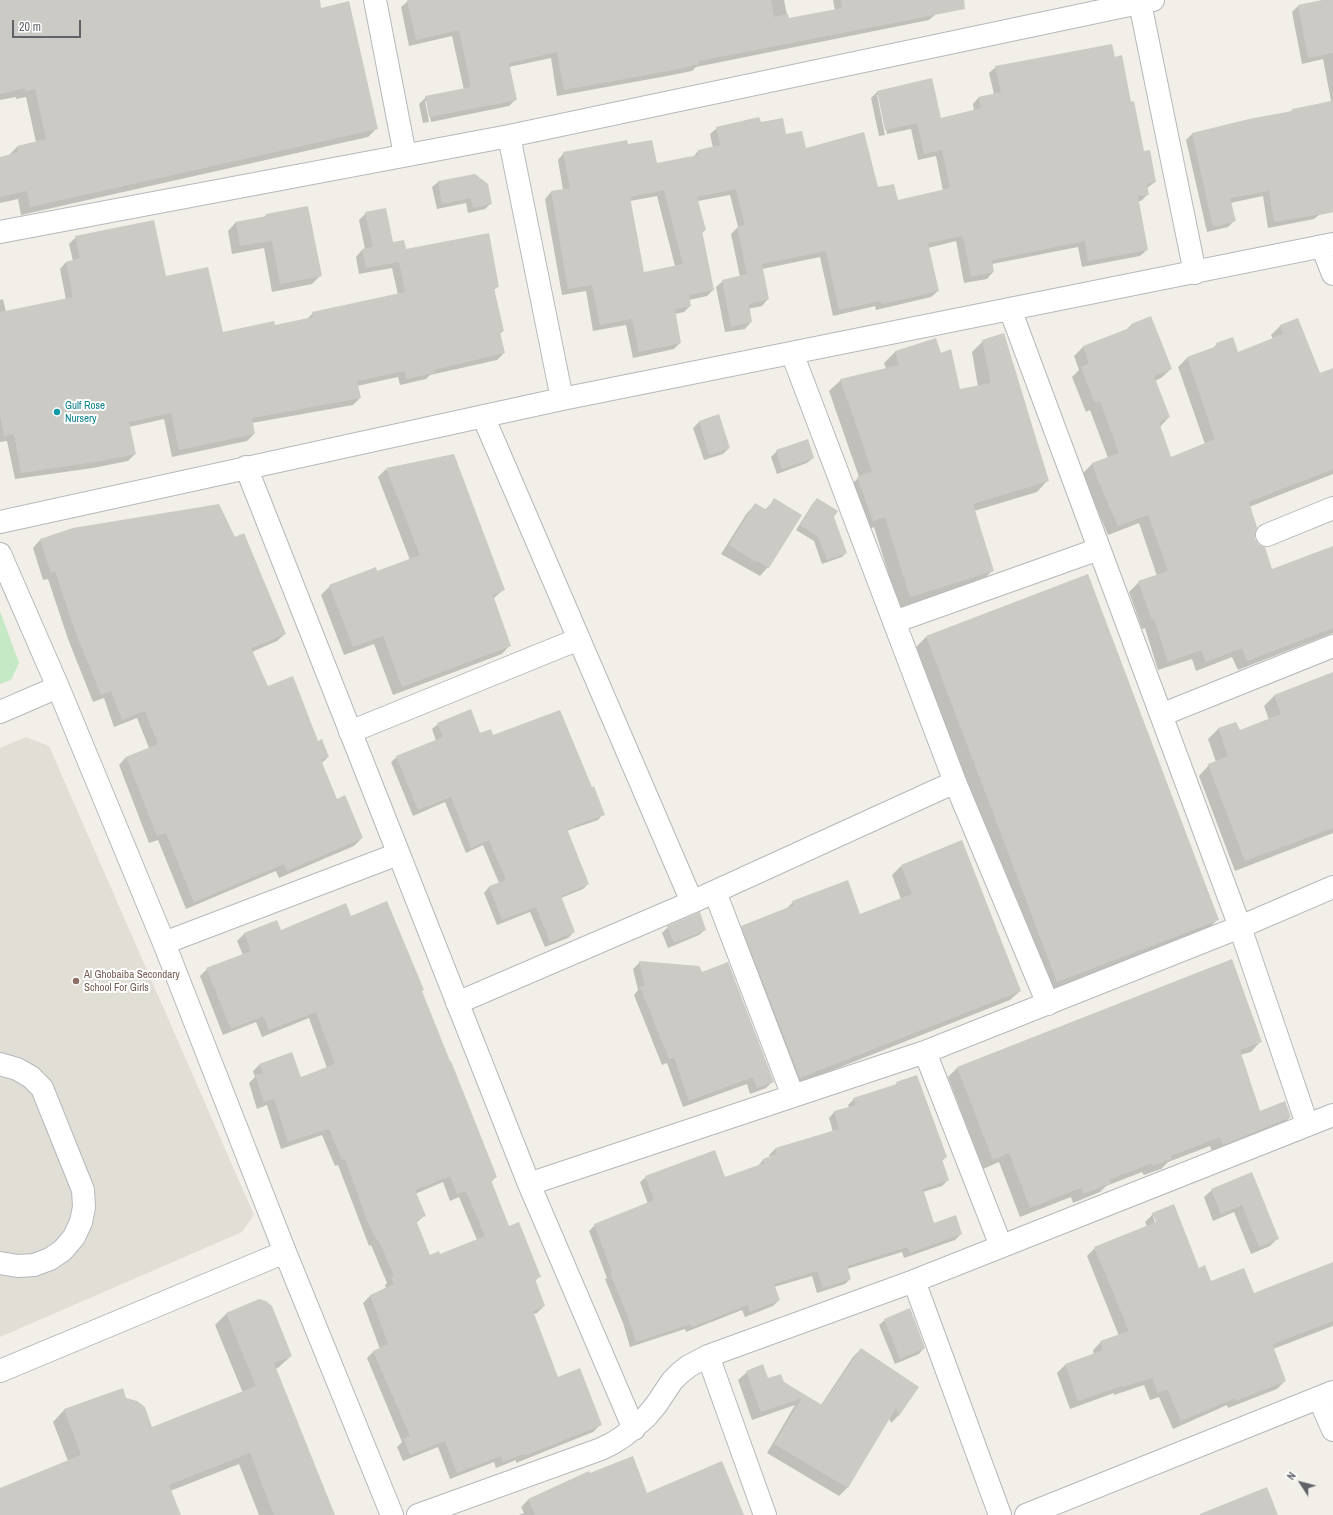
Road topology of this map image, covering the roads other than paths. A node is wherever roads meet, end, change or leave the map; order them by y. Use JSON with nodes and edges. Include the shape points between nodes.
{"nodes":[{"id":1,"x":375,"y":0,"type":"edge"},
{"id":2,"x":1147,"y":1,"type":"edge"},
{"id":3,"x":509,"y":136,"type":"junction"},
{"id":4,"x":405,"y":155,"type":"junction"},
{"id":5,"x":0,"y":232,"type":"edge"},
{"id":6,"x":1328,"y":245,"type":"edge"},
{"id":7,"x":1196,"y":273,"type":"junction"},
{"id":8,"x":1333,"y":274,"type":"edge"},
{"id":9,"x":1010,"y":309,"type":"junction"},
{"id":10,"x":792,"y":353,"type":"junction"},
{"id":11,"x":562,"y":399,"type":"junction"},
{"id":12,"x":483,"y":416,"type":"junction"},
{"id":13,"x":246,"y":467,"type":"junction"},
{"id":14,"x":1333,"y":508,"type":"edge"},
{"id":15,"x":0,"y":522,"type":"edge"},
{"id":16,"x":1267,"y":535,"type":"dead end"},
{"id":17,"x":1099,"y":549,"type":"junction"},
{"id":18,"x":0,"y":554,"type":"edge"},
{"id":19,"x":894,"y":622,"type":"junction"},
{"id":20,"x":579,"y":639,"type":"junction"},
{"id":21,"x":1333,"y":646,"type":"edge"},
{"id":22,"x":58,"y":687,"type":"junction"},
{"id":23,"x":0,"y":712,"type":"edge"},
{"id":24,"x":1161,"y":715,"type":"junction"},
{"id":25,"x":350,"y":732,"type":"junction"},
{"id":26,"x":955,"y":782,"type":"junction"},
{"id":27,"x":398,"y":854,"type":"junction"},
{"id":28,"x":1333,"y":887,"type":"edge"},
{"id":29,"x":714,"y":892,"type":"junction"},
{"id":30,"x":692,"y":902,"type":"junction"},
{"id":31,"x":1240,"y":927,"type":"junction"},
{"id":32,"x":164,"y":943,"type":"junction"},
{"id":33,"x":456,"y":1003,"type":"junction"},
{"id":34,"x":1048,"y":1004,"type":"junction"},
{"id":35,"x":925,"y":1052,"type":"junction"},
{"id":36,"x":0,"y":1064,"type":"edge"},
{"id":37,"x":793,"y":1096,"type":"junction"},
{"id":38,"x":1333,"y":1115,"type":"edge"},
{"id":39,"x":1307,"y":1124,"type":"junction"},
{"id":40,"x":529,"y":1184,"type":"junction"},
{"id":41,"x":1001,"y":1246,"type":"junction"},
{"id":42,"x":285,"y":1252,"type":"junction"},
{"id":43,"x":0,"y":1262,"type":"edge"},
{"id":44,"x":914,"y":1281,"type":"junction"},
{"id":45,"x":708,"y":1356,"type":"junction"},
{"id":46,"x":0,"y":1371,"type":"edge"},
{"id":47,"x":1326,"y":1395,"type":"edge"},
{"id":48,"x":634,"y":1429,"type":"junction"},
{"id":49,"x":1333,"y":1430,"type":"edge"},
{"id":50,"x":392,"y":1515,"type":"edge"},
{"id":51,"x":418,"y":1515,"type":"edge"},
{"id":52,"x":765,"y":1515,"type":"edge"},
{"id":53,"x":1000,"y":1515,"type":"edge"},
{"id":54,"x":1026,"y":1515,"type":"edge"}],
"edges":[{"from":1,"to":4,"type":"street"},
{"from":2,"to":3,"type":"street"},
{"from":2,"to":7,"type":"street"},
{"from":3,"to":4,"type":"street"},
{"from":3,"to":11,"type":"street"},
{"from":4,"to":5,"type":"street"},
{"from":6,"to":7,"type":"street"},
{"from":6,"to":8,"type":"street"},
{"from":7,"to":9,"type":"street"},
{"from":9,"to":10,"type":"street"},
{"from":9,"to":17,"type":"street"},
{"from":10,"to":11,"type":"street"},
{"from":10,"to":19,"type":"street"},
{"from":11,"to":12,"type":"street"},
{"from":12,"to":13,"type":"street"},
{"from":12,"to":20,"type":"street"},
{"from":13,"to":15,"type":"street"},
{"from":13,"to":25,"type":"street"},
{"from":14,"to":16,"type":"street"},
{"from":17,"to":19,"type":"street"},
{"from":17,"to":24,"type":"street"},
{"from":18,"to":22,"type":"street"},
{"from":19,"to":26,"type":"street"},
{"from":20,"to":25,"type":"street"},
{"from":20,"to":30,"type":"street"},
{"from":21,"to":24,"type":"street"},
{"from":22,"to":23,"type":"street"},
{"from":22,"to":32,"type":"street"},
{"from":24,"to":31,"type":"street"},
{"from":25,"to":27,"type":"street"},
{"from":26,"to":29,"type":"street"},
{"from":26,"to":34,"type":"street"},
{"from":27,"to":32,"type":"street"},
{"from":27,"to":33,"type":"street"},
{"from":28,"to":31,"type":"street"},
{"from":29,"to":30,"type":"street"},
{"from":29,"to":37,"type":"street"},
{"from":30,"to":33,"type":"street"},
{"from":31,"to":34,"type":"street"},
{"from":31,"to":39,"type":"street"},
{"from":32,"to":42,"type":"street"},
{"from":33,"to":40,"type":"street"},
{"from":34,"to":35,"type":"street"},
{"from":35,"to":37,"type":"street"},
{"from":35,"to":41,"type":"street"},
{"from":36,"to":43,"type":"street","via":[[17,1068],[42,1088],[83,1190],[84,1207],[74,1237],[63,1250],[50,1259],[34,1265],[18,1266]]},
{"from":37,"to":40,"type":"street"},
{"from":38,"to":39,"type":"street"},
{"from":39,"to":41,"type":"street"},
{"from":40,"to":48,"type":"street"},
{"from":41,"to":44,"type":"street"},
{"from":42,"to":46,"type":"street"},
{"from":42,"to":50,"type":"street"},
{"from":44,"to":45,"type":"street"},
{"from":44,"to":53,"type":"street"},
{"from":45,"to":48,"type":"street","via":[[680,1373]]},
{"from":45,"to":52,"type":"street"},
{"from":47,"to":49,"type":"street"},
{"from":47,"to":54,"type":"street"},
{"from":48,"to":51,"type":"street","via":[[601,1449]]}]}
